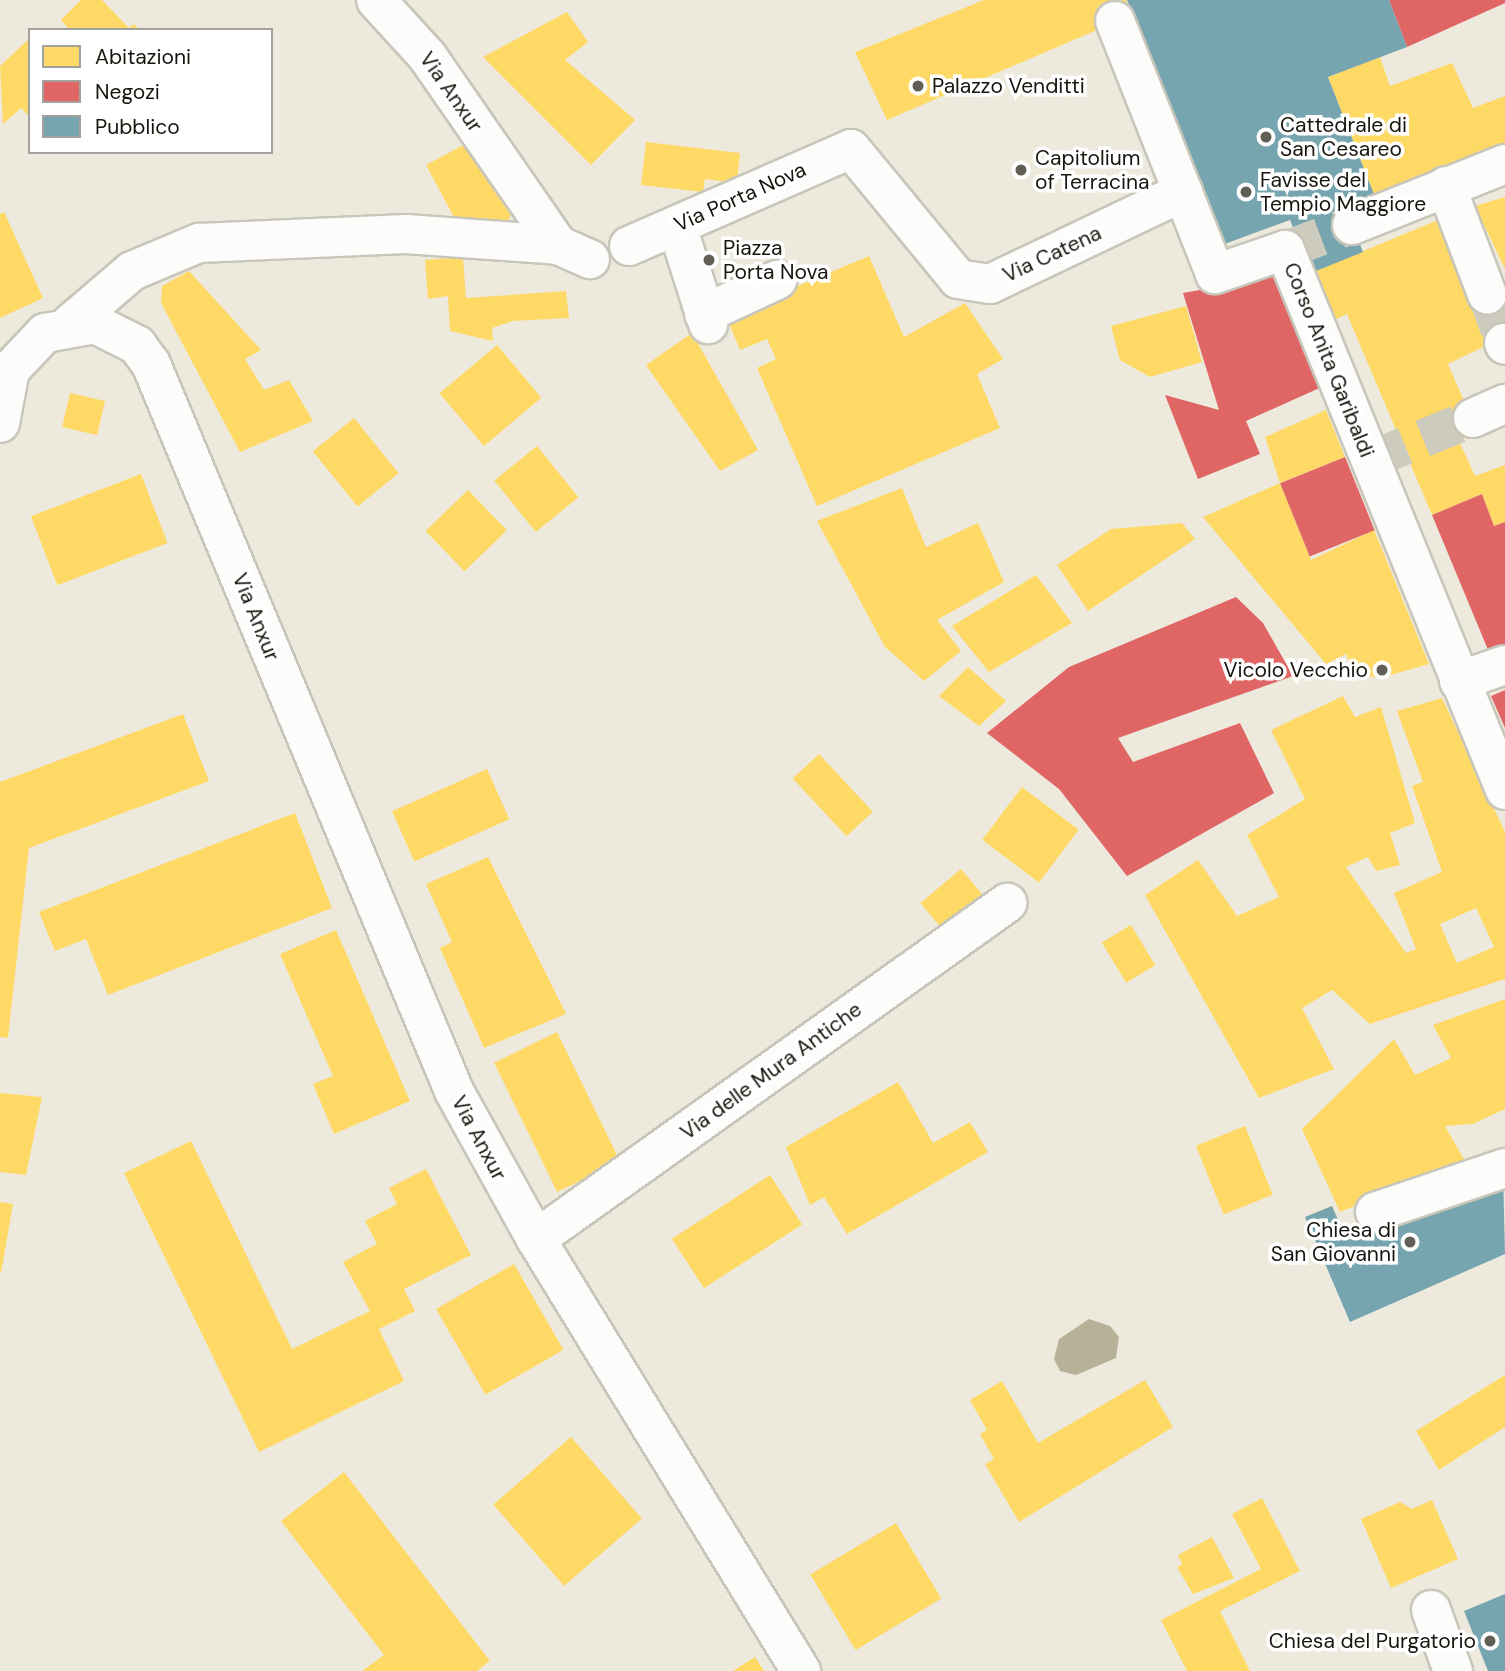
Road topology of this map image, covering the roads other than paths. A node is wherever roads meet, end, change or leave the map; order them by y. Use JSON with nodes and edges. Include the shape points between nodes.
{"nodes":[{"id":1,"x":376,"y":0,"type":"edge"},
{"id":2,"x":1115,"y":21,"type":"dead end"},
{"id":3,"x":851,"y":149,"type":"joint"},
{"id":4,"x":1505,"y":164,"type":"edge"},
{"id":5,"x":1446,"y":186,"type":"junction"},
{"id":6,"x":1183,"y":192,"type":"junction"},
{"id":7,"x":1352,"y":225,"type":"tunnel mouth"},
{"id":8,"x":677,"y":226,"type":"junction"},
{"id":9,"x":602,"y":250,"type":"junction"},
{"id":10,"x":777,"y":280,"type":"dead end"},
{"id":11,"x":1487,"y":294,"type":"tunnel mouth"},
{"id":12,"x":70,"y":324,"type":"junction"},
{"id":13,"x":0,"y":424,"type":"edge"},
{"id":14,"x":1505,"y":665,"type":"edge"},
{"id":15,"x":1459,"y":681,"type":"junction"},
{"id":16,"x":1505,"y":790,"type":"edge"},
{"id":17,"x":1007,"y":903,"type":"dead end"},
{"id":18,"x":1505,"y":1168,"type":"edge"},
{"id":19,"x":1375,"y":1212,"type":"dead end"},
{"id":20,"x":536,"y":1239,"type":"junction"},
{"id":21,"x":1431,"y":1610,"type":"dead end"},
{"id":22,"x":801,"y":1671,"type":"edge"},
{"id":23,"x":1453,"y":1671,"type":"edge"}],
"edges":[{"from":1,"to":9,"type":"street","name":"Via Anxur"},
{"from":2,"to":6,"type":"street","name":"Corso Anita Garibaldi"},
{"from":3,"to":6,"type":"street","name":"Via Catena","via":[[958,279],[990,284]]},
{"from":3,"to":8,"type":"street","name":"Via Porta Nova"},
{"from":4,"to":5,"type":"street"},
{"from":5,"to":7,"type":"street"},
{"from":5,"to":11,"type":"street"},
{"from":6,"to":15,"type":"street","name":"Corso Anita Garibaldi","via":[[1215,274],[1285,250]]},
{"from":8,"to":9,"type":"street","name":"Via Porta Nova"},
{"from":8,"to":10,"type":"street","via":[[706,319]]},
{"from":9,"to":12,"type":"street","via":[[378,234],[199,243],[132,271]]},
{"from":12,"to":13,"type":"street","via":[[24,348],[10,370]]},
{"from":12,"to":20,"type":"street","name":"Via Anxur","via":[[118,332],[151,364],[424,1026]]},
{"from":14,"to":15,"type":"street"},
{"from":15,"to":16,"type":"street","name":"Corso Anita Garibaldi"},
{"from":17,"to":20,"type":"street","name":"Via delle Mura Antiche"},
{"from":18,"to":19,"type":"street"},
{"from":20,"to":22,"type":"street","name":"Via Anxur"},
{"from":21,"to":23,"type":"street"}]}
